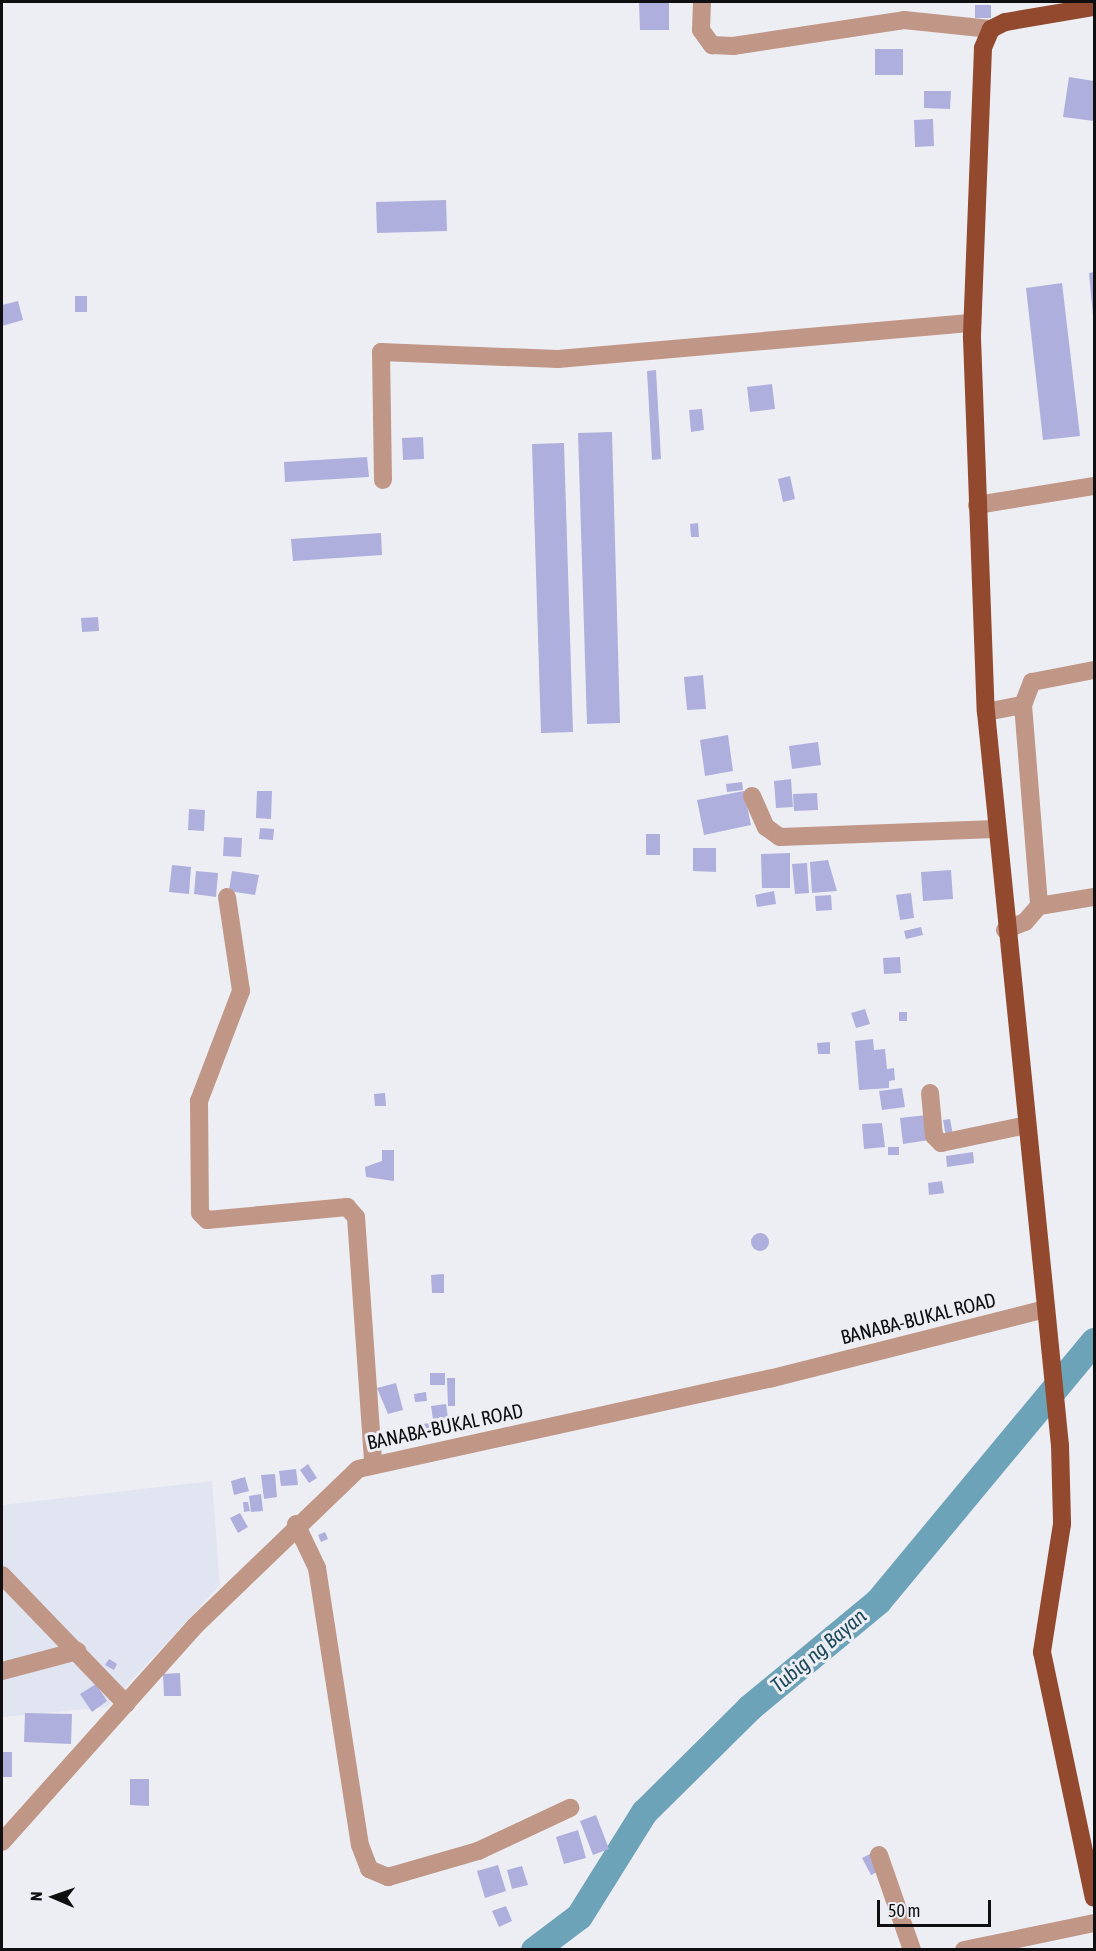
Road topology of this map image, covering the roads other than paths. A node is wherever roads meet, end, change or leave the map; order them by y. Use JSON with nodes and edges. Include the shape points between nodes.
{"nodes":[{"id":1,"x":702,"y":2,"type":"edge"},
{"id":2,"x":1095,"y":7,"type":"edge"},
{"id":3,"x":991,"y":29,"type":"junction"},
{"id":4,"x":972,"y":323,"type":"junction"},
{"id":5,"x":383,"y":480,"type":"dead end"},
{"id":6,"x":1095,"y":486,"type":"edge"},
{"id":7,"x":978,"y":505,"type":"junction"},
{"id":8,"x":1095,"y":670,"type":"edge"},
{"id":9,"x":1023,"y":705,"type":"junction"},
{"id":10,"x":986,"y":712,"type":"junction"},
{"id":11,"x":752,"y":796,"type":"dead end"},
{"id":12,"x":996,"y":829,"type":"junction"},
{"id":13,"x":227,"y":897,"type":"dead end"},
{"id":14,"x":1095,"y":897,"type":"edge"},
{"id":15,"x":1039,"y":906,"type":"junction"},
{"id":16,"x":1005,"y":930,"type":"junction"},
{"id":17,"x":930,"y":1093,"type":"dead end"},
{"id":18,"x":1027,"y":1125,"type":"junction"},
{"id":19,"x":1045,"y":1309,"type":"junction"},
{"id":20,"x":373,"y":1462,"type":"junction"},
{"id":21,"x":296,"y":1524,"type":"junction"},
{"id":22,"x":2,"y":1575,"type":"edge"},
{"id":23,"x":77,"y":1651,"type":"junction"},
{"id":24,"x":2,"y":1671,"type":"edge"},
{"id":25,"x":126,"y":1704,"type":"junction"},
{"id":26,"x":570,"y":1808,"type":"dead end"},
{"id":27,"x":2,"y":1842,"type":"edge"},
{"id":28,"x":879,"y":1855,"type":"dead end"},
{"id":29,"x":1090,"y":1855,"type":"edge"},
{"id":30,"x":1095,"y":1898,"type":"edge"},
{"id":31,"x":1095,"y":1923,"type":"edge"},
{"id":32,"x":906,"y":1948,"type":"edge"},
{"id":33,"x":964,"y":1950,"type":"edge"}],
"edges":[{"from":1,"to":3,"type":"street","via":[[701,30],[712,45],[733,46],[904,20]]},
{"from":2,"to":3,"type":"main road","via":[[1005,22]]},
{"from":3,"to":4,"type":"main road","via":[[983,48],[979,106]]},
{"from":4,"to":5,"type":"street","via":[[558,359],[381,352]]},
{"from":4,"to":7,"type":"main road"},
{"from":6,"to":7,"type":"street"},
{"from":7,"to":10,"type":"main road"},
{"from":8,"to":9,"type":"street","via":[[1032,682]]},
{"from":9,"to":10,"type":"street"},
{"from":9,"to":15,"type":"street"},
{"from":10,"to":12,"type":"main road"},
{"from":11,"to":12,"type":"street","via":[[766,827],[780,837]]},
{"from":12,"to":16,"type":"main road"},
{"from":13,"to":20,"type":"street","via":[[241,991],[199,1101],[200,1213],[207,1220],[346,1207],[356,1217]]},
{"from":14,"to":15,"type":"street"},
{"from":15,"to":16,"type":"street","via":[[1025,922]]},
{"from":16,"to":18,"type":"main road"},
{"from":17,"to":18,"type":"street","via":[[934,1136],[941,1143]]},
{"from":18,"to":19,"type":"main road"},
{"from":19,"to":20,"type":"street","name":"BANABA-BUKAL ROAD","via":[[769,1379]]},
{"from":19,"to":29,"type":"main road","via":[[1062,1524],[1042,1652]]},
{"from":20,"to":21,"type":"street","name":"BANABA-BUKAL ROAD","via":[[342,1480]]},
{"from":21,"to":25,"type":"street","name":"BANABA-BUKAL ROAD"},
{"from":21,"to":26,"type":"street","via":[[317,1568],[360,1845],[369,1869],[388,1877],[478,1851]]},
{"from":22,"to":23,"type":"street"},
{"from":23,"to":24,"type":"street"},
{"from":23,"to":25,"type":"street"},
{"from":25,"to":27,"type":"street","name":"BANABA-BUKAL ROAD"},
{"from":28,"to":32,"type":"street"},
{"from":29,"to":30,"type":"main road"},
{"from":31,"to":33,"type":"street"}]}
